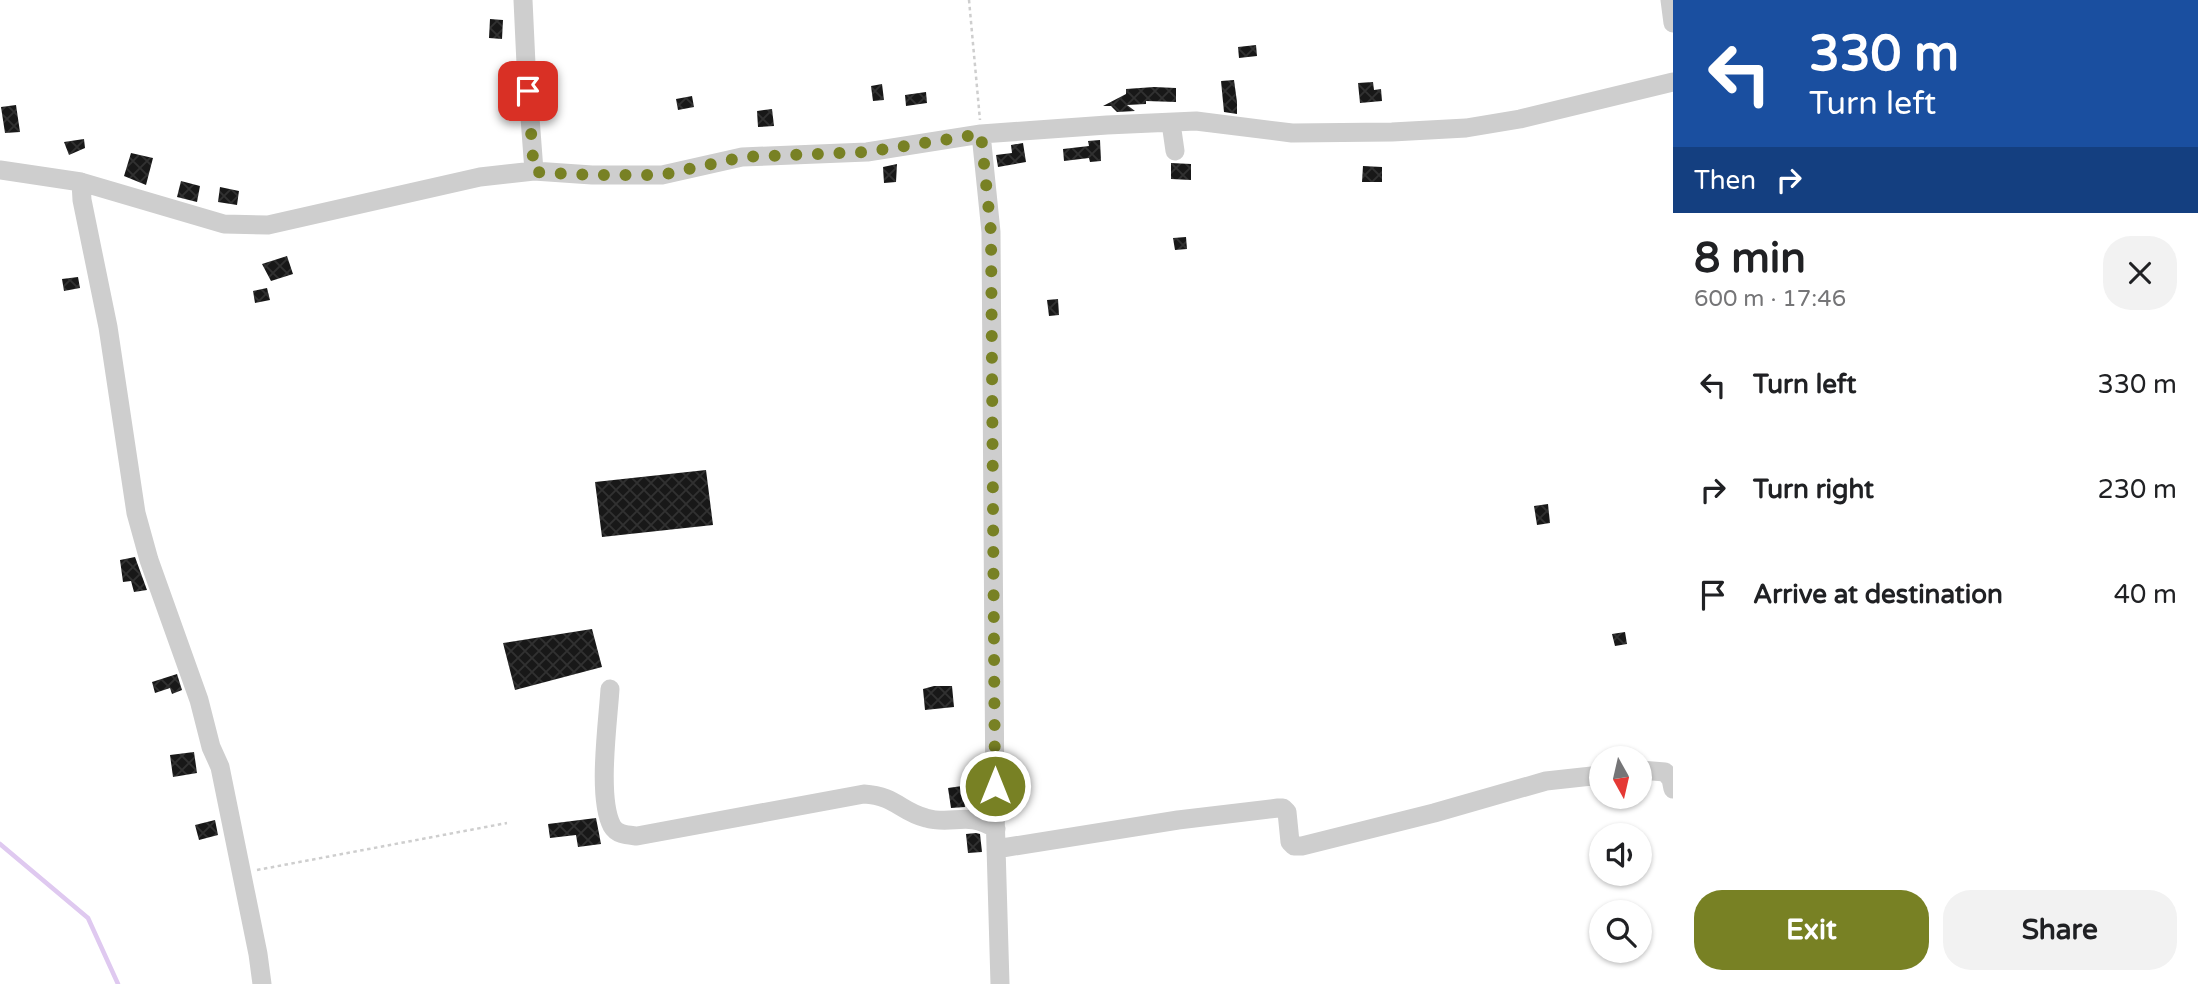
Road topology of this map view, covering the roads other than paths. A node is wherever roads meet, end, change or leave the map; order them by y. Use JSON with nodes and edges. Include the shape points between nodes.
{"nodes":[{"id":1,"x":523,"y":0,"type":"edge"},
{"id":2,"x":1670,"y":0,"type":"edge"},
{"id":3,"x":1673,"y":23,"type":"edge"},
{"id":4,"x":1673,"y":82,"type":"edge"},
{"id":5,"x":1171,"y":123,"type":"junction"},
{"id":6,"x":981,"y":134,"type":"junction"},
{"id":7,"x":1175,"y":151,"type":"dead end"},
{"id":8,"x":0,"y":170,"type":"edge"},
{"id":9,"x":534,"y":172,"type":"junction"},
{"id":10,"x":81,"y":182,"type":"junction"},
{"id":11,"x":610,"y":689,"type":"dead end"},
{"id":12,"x":1652,"y":771,"type":"edge"},
{"id":13,"x":1589,"y":776,"type":"edge"},
{"id":14,"x":1673,"y":789,"type":"edge"},
{"id":15,"x":996,"y":839,"type":"junction"},
{"id":16,"x":262,"y":984,"type":"edge"},
{"id":17,"x":1000,"y":984,"type":"edge"}],
"edges":[{"from":1,"to":9,"type":"street"},
{"from":2,"to":3,"type":"street"},
{"from":4,"to":5,"type":"street","via":[[1466,128],[1293,133],[1196,121]]},
{"from":5,"to":6,"type":"street"},
{"from":5,"to":7,"type":"street"},
{"from":6,"to":9,"type":"street","via":[[867,152],[743,157],[662,175]]},
{"from":6,"to":15,"type":"street","via":[[991,232]]},
{"from":8,"to":10,"type":"street"},
{"from":9,"to":10,"type":"street","via":[[480,177],[268,225],[224,224]]},
{"from":10,"to":16,"type":"street","via":[[136,513],[220,767]]},
{"from":11,"to":15,"type":"street","via":[[604,793],[612,825],[619,833],[637,836],[864,794],[880,795],[926,818],[983,820]]},
{"from":12,"to":14,"type":"street","via":[[1665,772]]},
{"from":13,"to":15,"type":"street","via":[[1546,781],[1302,846],[1290,842],[1283,808]]},
{"from":15,"to":17,"type":"street"}]}
